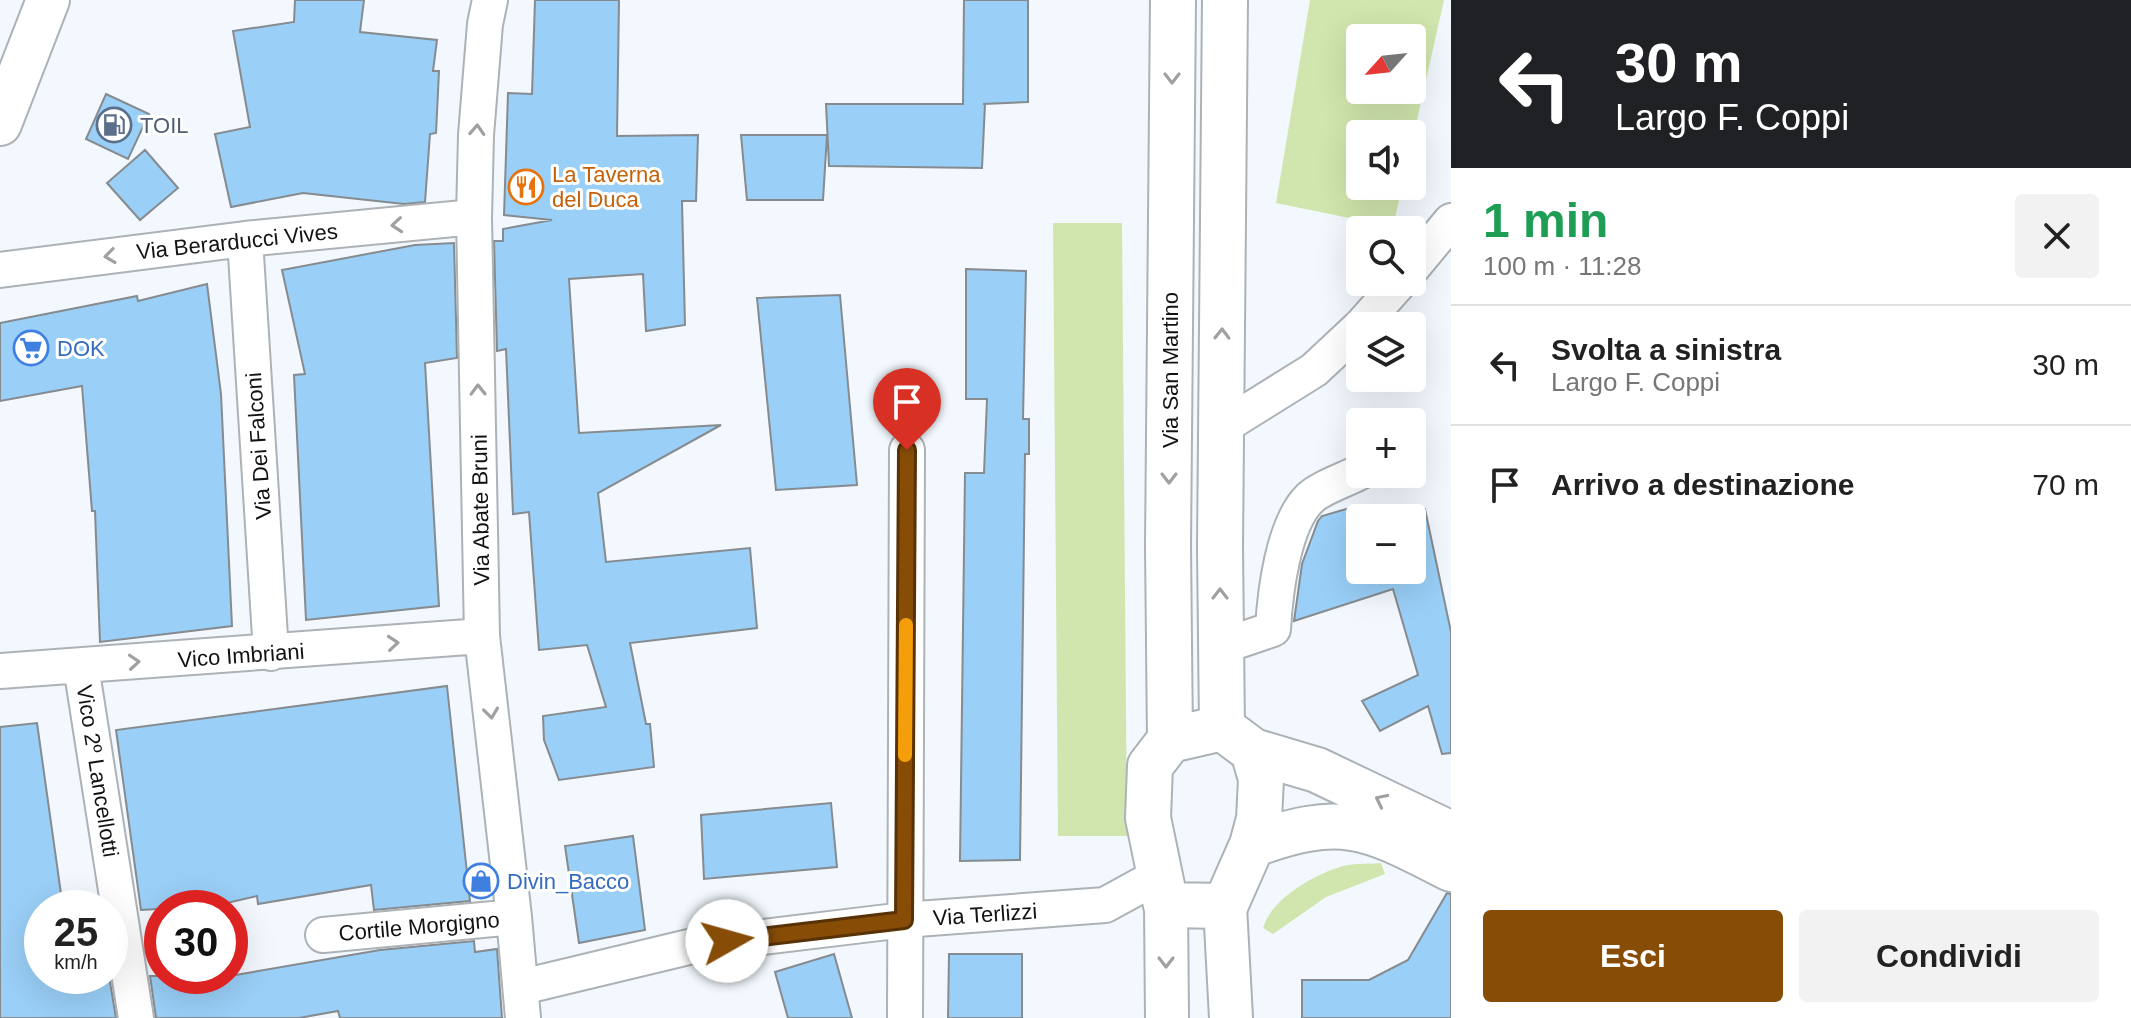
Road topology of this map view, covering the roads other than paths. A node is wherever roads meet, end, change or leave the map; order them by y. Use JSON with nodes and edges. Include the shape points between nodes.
{"nodes":[{"id":1,"x":48,"y":0,"type":"edge"},
{"id":2,"x":490,"y":0,"type":"edge"},
{"id":3,"x":1173,"y":0,"type":"edge"},
{"id":4,"x":1225,"y":0,"type":"edge"},
{"id":5,"x":0,"y":124,"type":"edge"},
{"id":6,"x":474,"y":217,"type":"junction"},
{"id":7,"x":1451,"y":221,"type":"edge"},
{"id":8,"x":245,"y":239,"type":"junction"},
{"id":9,"x":1426,"y":251,"type":"edge"},
{"id":10,"x":0,"y":270,"type":"edge"},
{"id":11,"x":1387,"y":296,"type":"edge"},
{"id":12,"x":1373,"y":312,"type":"edge"},
{"id":13,"x":1346,"y":339,"type":"edge"},
{"id":14,"x":1221,"y":428,"type":"junction"},
{"id":15,"x":907,"y":450,"type":"dead end"},
{"id":16,"x":1346,"y":479,"type":"edge"},
{"id":17,"x":482,"y":636,"type":"junction"},
{"id":18,"x":1220,"y":647,"type":"junction"},
{"id":19,"x":271,"y":653,"type":"junction"},
{"id":20,"x":81,"y":666,"type":"junction"},
{"id":21,"x":0,"y":671,"type":"edge"},
{"id":22,"x":1237,"y":739,"type":"junction"},
{"id":23,"x":1170,"y":740,"type":"junction"},
{"id":24,"x":1451,"y":834,"type":"edge"},
{"id":25,"x":1252,"y":845,"type":"junction"},
{"id":26,"x":1451,"y":869,"type":"edge"},
{"id":27,"x":1162,"y":890,"type":"junction"},
{"id":28,"x":1225,"y":906,"type":"junction"},
{"id":29,"x":514,"y":917,"type":"junction"},
{"id":30,"x":904,"y":920,"type":"junction"},
{"id":31,"x":323,"y":935,"type":"dead end"},
{"id":32,"x":523,"y":1003,"type":"edge"},
{"id":33,"x":136,"y":1018,"type":"edge"},
{"id":34,"x":905,"y":1018,"type":"edge"},
{"id":35,"x":1167,"y":1018,"type":"edge"},
{"id":36,"x":1231,"y":1018,"type":"edge"}],
"edges":[{"from":1,"to":5,"type":"street"},
{"from":6,"to":2,"type":"street","name":"Via Abate Bruni","one_way":true,"via":[[476,135]]},
{"from":3,"to":23,"type":"main road","name":"Via San Martino","one_way":true},
{"from":14,"to":4,"type":"main road","one_way":true},
{"from":6,"to":8,"type":"street","name":"Via Berarducci Vives","one_way":true},
{"from":17,"to":6,"type":"street","name":"Via Abate Bruni","one_way":true},
{"from":7,"to":9,"type":"street"},
{"from":8,"to":10,"type":"street","name":"Via Berarducci Vives","one_way":true},
{"from":8,"to":19,"type":"street","name":"Via Dei Falconi"},
{"from":11,"to":12,"type":"street"},
{"from":13,"to":14,"type":"street","via":[[1314,370]]},
{"from":18,"to":14,"type":"main road","one_way":true},
{"from":15,"to":30,"type":"street"},
{"from":16,"to":18,"type":"street","via":[[1310,497],[1292,526],[1273,629]]},
{"from":19,"to":17,"type":"street","name":"Vico Imbriani","one_way":true},
{"from":17,"to":29,"type":"street","name":"Via Abate Bruni","one_way":true},
{"from":18,"to":22,"type":"main road"},
{"from":20,"to":19,"type":"street","name":"Vico Imbriani","one_way":true},
{"from":20,"to":21,"type":"street","name":"Vico Imbriani"},
{"from":20,"to":33,"type":"street","name":"Vico 2º Lancellotti"},
{"from":22,"to":23,"type":"main road"},
{"from":24,"to":22,"type":"main road","one_way":true,"via":[[1317,770]]},
{"from":22,"to":25,"type":"main road","via":[[1261,779]]},
{"from":23,"to":27,"type":"main road","via":[[1150,766],[1148,818]]},
{"from":25,"to":26,"type":"main road","via":[[1292,830],[1346,825],[1374,831]]},
{"from":25,"to":28,"type":"main road"},
{"from":27,"to":28,"type":"main road"},
{"from":27,"to":30,"type":"street","name":"Via Terlizzi","via":[[1105,905]]},
{"from":27,"to":35,"type":"street","one_way":true},
{"from":28,"to":36,"type":"street"},
{"from":29,"to":31,"type":"street","name":"Cortile Morgigno"},
{"from":29,"to":32,"type":"street","name":"Via Abate Bruni"},
{"from":30,"to":32,"type":"street","name":"Via Terlizzi","via":[[697,945]]},
{"from":30,"to":34,"type":"street"}]}
